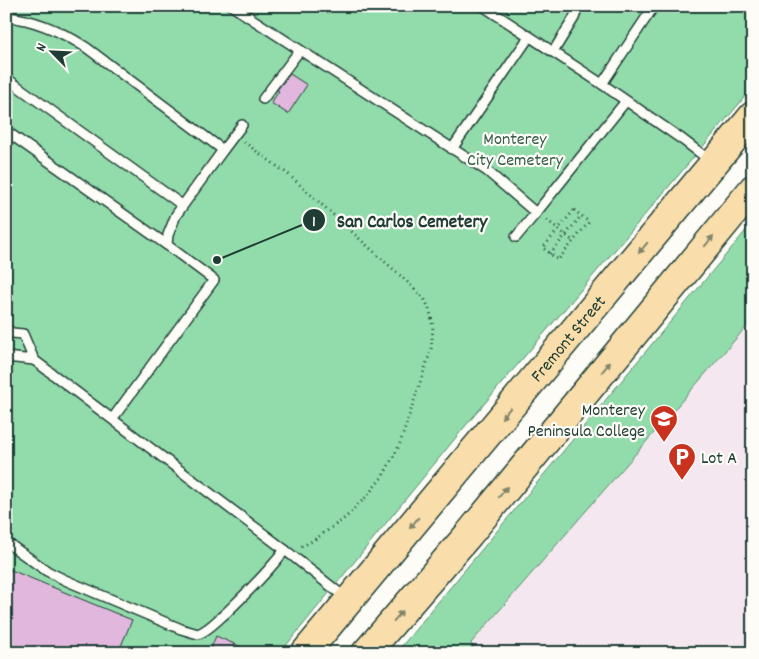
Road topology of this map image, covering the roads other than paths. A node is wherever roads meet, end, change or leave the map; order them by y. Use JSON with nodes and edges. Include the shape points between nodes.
{"nodes":[{"id":1,"x":232,"y":6,"type":"edge"},
{"id":2,"x":483,"y":6,"type":"edge"},
{"id":3,"x":578,"y":6,"type":"edge"},
{"id":4,"x":654,"y":6,"type":"edge"},
{"id":5,"x":6,"y":17,"type":"edge"},
{"id":6,"x":529,"y":37,"type":"junction"},
{"id":7,"x":300,"y":50,"type":"junction"},
{"id":8,"x":553,"y":52,"type":"junction"},
{"id":9,"x":6,"y":78,"type":"edge"},
{"id":10,"x":602,"y":84,"type":"junction"},
{"id":11,"x":263,"y":99,"type":"dead end"},
{"id":12,"x":626,"y":101,"type":"junction"},
{"id":13,"x":753,"y":116,"type":"edge"},
{"id":14,"x":242,"y":125,"type":"dead end"},
{"id":15,"x":6,"y":131,"type":"edge"},
{"id":16,"x":452,"y":149,"type":"junction"},
{"id":17,"x":223,"y":150,"type":"junction"},
{"id":18,"x":714,"y":163,"type":"junction"},
{"id":19,"x":753,"y":189,"type":"edge"},
{"id":20,"x":182,"y":205,"type":"junction"},
{"id":21,"x":537,"y":212,"type":"junction"},
{"id":22,"x":516,"y":237,"type":"dead end"},
{"id":23,"x":167,"y":246,"type":"junction"},
{"id":24,"x":6,"y":328,"type":"edge"},
{"id":25,"x":6,"y":357,"type":"edge"},
{"id":26,"x":34,"y":360,"type":"junction"},
{"id":27,"x":113,"y":418,"type":"junction"},
{"id":28,"x":6,"y":542,"type":"edge"},
{"id":29,"x":288,"y":552,"type":"junction"},
{"id":30,"x":349,"y":601,"type":"junction"},
{"id":31,"x":326,"y":640,"type":"edge"},
{"id":32,"x":305,"y":653,"type":"edge"},
{"id":33,"x":366,"y":653,"type":"edge"}],
"edges":[{"from":1,"to":7,"type":"lane"},
{"from":2,"to":6,"type":"lane"},
{"from":3,"to":8,"type":"lane"},
{"from":4,"to":10,"type":"lane"},
{"from":5,"to":17,"type":"lane","via":[[24,20],[70,37]]},
{"from":6,"to":8,"type":"lane"},
{"from":6,"to":16,"type":"lane"},
{"from":7,"to":11,"type":"lane"},
{"from":7,"to":16,"type":"lane"},
{"from":8,"to":10,"type":"lane"},
{"from":9,"to":20,"type":"lane"},
{"from":10,"to":12,"type":"lane"},
{"from":12,"to":18,"type":"lane"},
{"from":12,"to":21,"type":"lane"},
{"from":13,"to":18,"type":"main road","name":"Fremont Street"},
{"from":14,"to":17,"type":"lane"},
{"from":15,"to":23,"type":"lane"},
{"from":16,"to":21,"type":"lane","via":[[487,171]]},
{"from":17,"to":20,"type":"lane"},
{"from":18,"to":30,"type":"main road","name":"Fremont Street","one_way":true},
{"from":33,"to":19,"type":"main road","one_way":true,"via":[[476,526]]},
{"from":20,"to":23,"type":"lane","via":[[171,225]]},
{"from":21,"to":22,"type":"lane"},
{"from":23,"to":27,"type":"lane","via":[[214,280]]},
{"from":24,"to":26,"type":"lane","via":[[12,333],[22,334]]},
{"from":25,"to":26,"type":"lane"},
{"from":26,"to":27,"type":"lane"},
{"from":27,"to":29,"type":"lane"},
{"from":28,"to":29,"type":"lane","via":[[65,580],[198,634]]},
{"from":29,"to":30,"type":"lane"},
{"from":30,"to":31,"type":"main road","name":"Fremont Street"},
{"from":31,"to":32,"type":"main road","name":"Fremont Street"}]}
